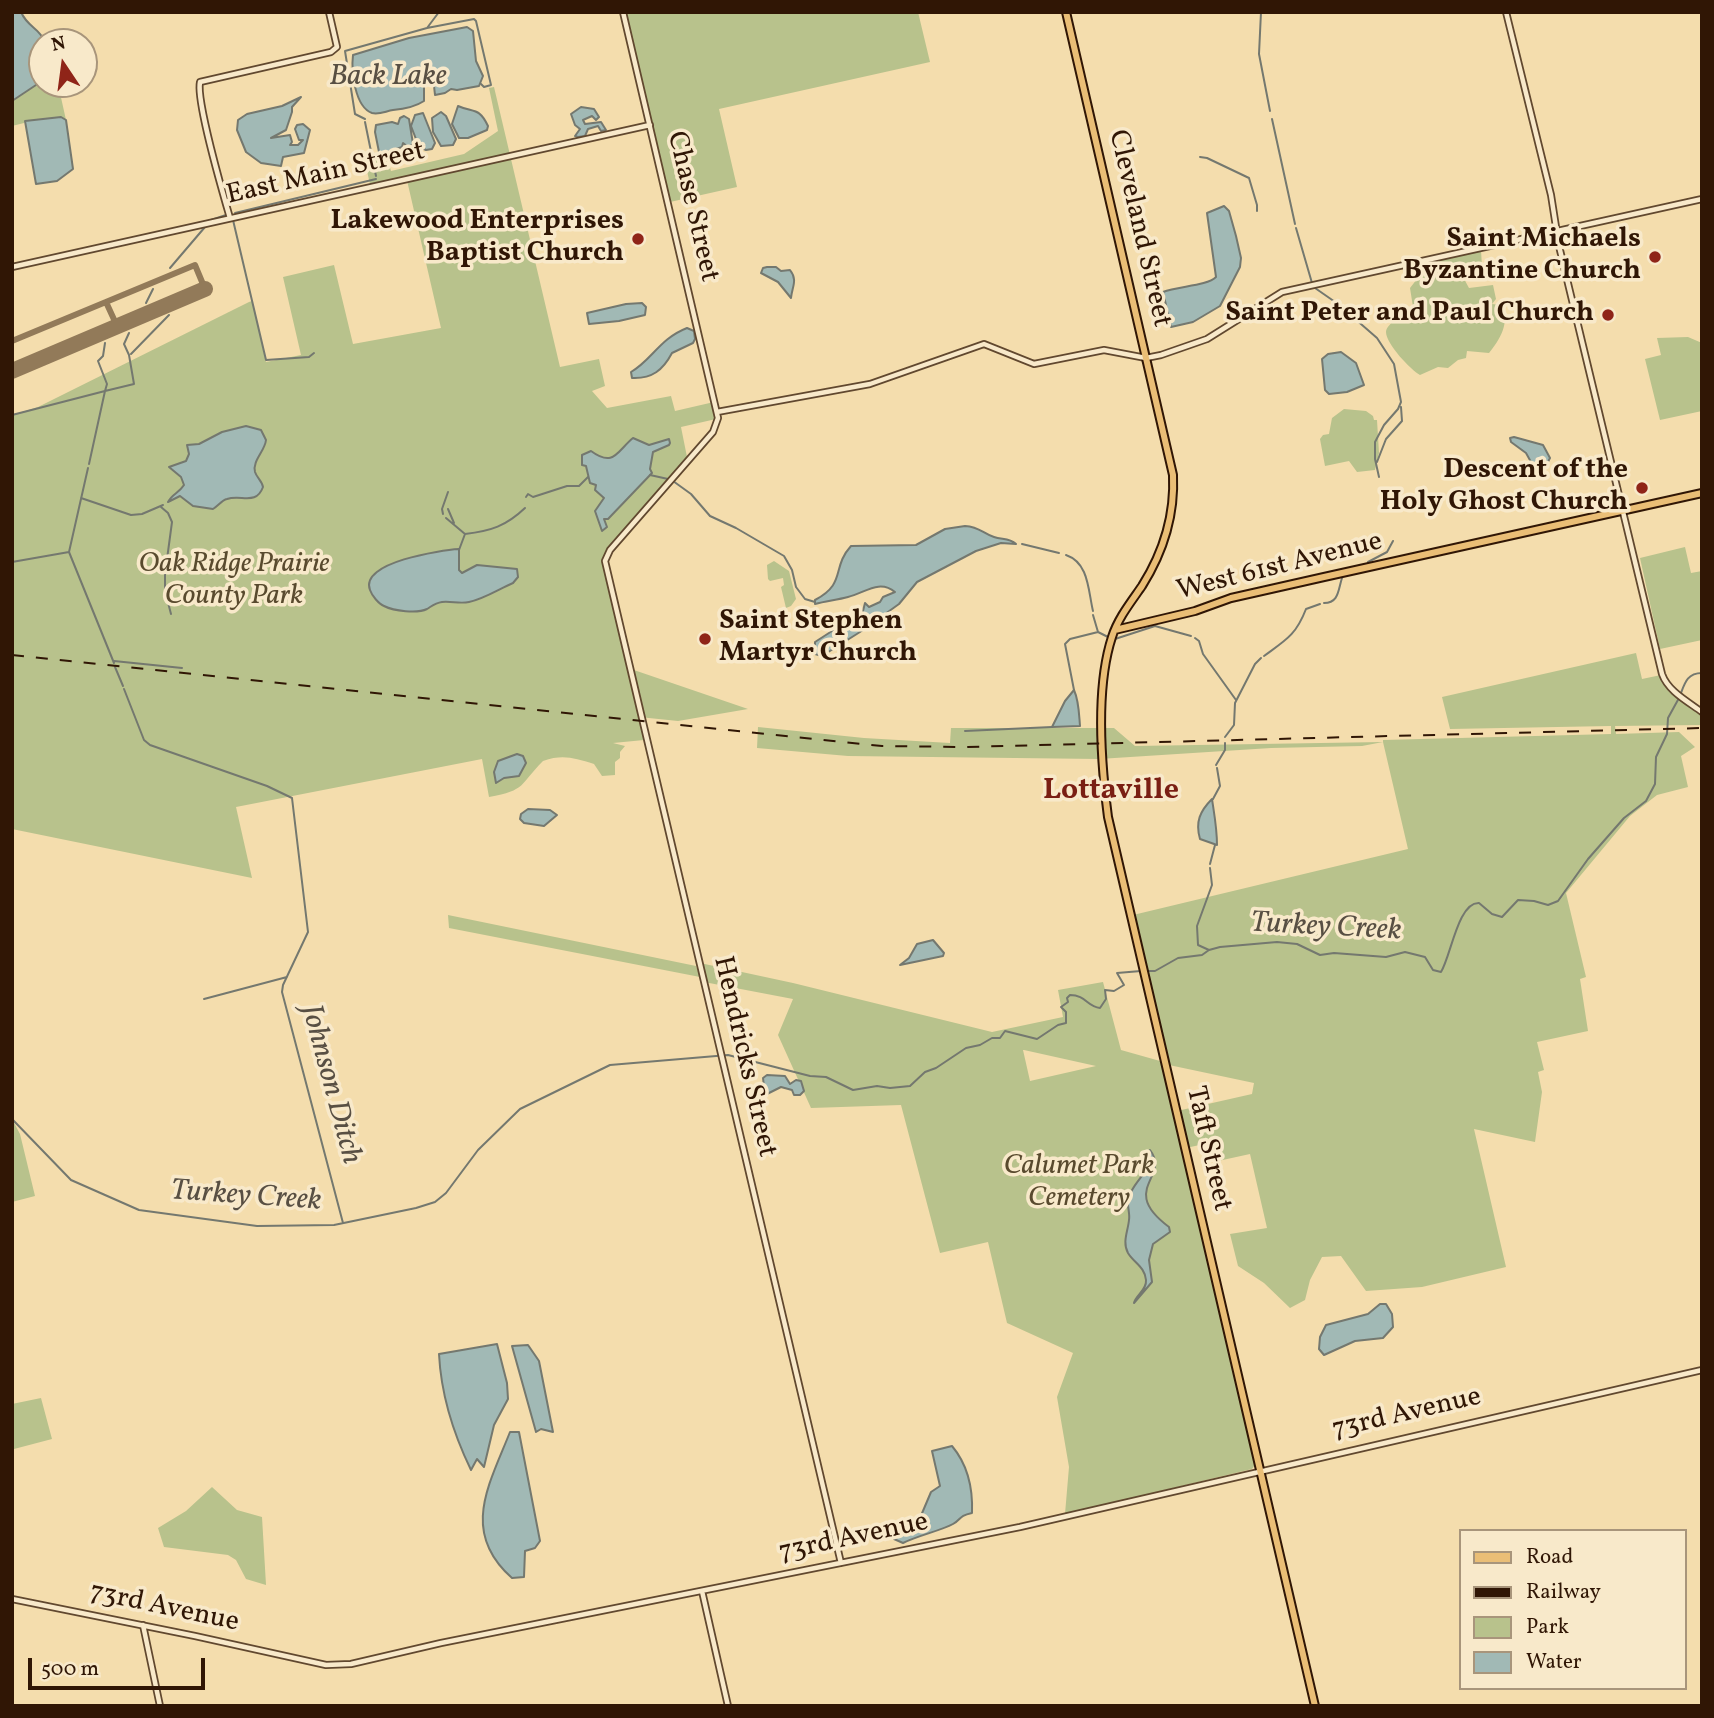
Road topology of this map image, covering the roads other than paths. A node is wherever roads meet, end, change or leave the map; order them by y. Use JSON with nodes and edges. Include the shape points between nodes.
{"nodes":[{"id":1,"x":329,"y":12,"type":"edge"},
{"id":2,"x":623,"y":12,"type":"edge"},
{"id":3,"x":1066,"y":12,"type":"edge"},
{"id":4,"x":1506,"y":12,"type":"edge"},
{"id":5,"x":650,"y":125,"type":"junction"},
{"id":6,"x":1702,"y":199,"type":"edge"},
{"id":7,"x":230,"y":218,"type":"junction"},
{"id":8,"x":1557,"y":231,"type":"junction"},
{"id":9,"x":12,"y":267,"type":"edge"},
{"id":10,"x":1146,"y":358,"type":"junction"},
{"id":11,"x":718,"y":412,"type":"junction"},
{"id":12,"x":1169,"y":455,"type":"joint"},
{"id":13,"x":1702,"y":493,"type":"edge"},
{"id":14,"x":1622,"y":510,"type":"junction"},
{"id":15,"x":1121,"y":617,"type":"junction"},
{"id":16,"x":1130,"y":626,"type":"junction"},
{"id":17,"x":1115,"y":630,"type":"junction"},
{"id":18,"x":1702,"y":712,"type":"edge"},
{"id":19,"x":1702,"y":1370,"type":"edge"},
{"id":20,"x":1260,"y":1471,"type":"junction"},
{"id":21,"x":841,"y":1563,"type":"junction"},
{"id":22,"x":702,"y":1591,"type":"junction"},
{"id":23,"x":12,"y":1599,"type":"edge"},
{"id":24,"x":143,"y":1625,"type":"junction"},
{"id":25,"x":160,"y":1706,"type":"edge"},
{"id":26,"x":728,"y":1706,"type":"edge"},
{"id":27,"x":1315,"y":1706,"type":"edge"}],
"edges":[{"from":1,"to":7,"type":"street","via":[[335,50],[200,82]]},
{"from":2,"to":5,"type":"street","name":"Chase Street"},
{"from":3,"to":10,"type":"main road","name":"Cleveland Street"},
{"from":4,"to":8,"type":"street"},
{"from":5,"to":7,"type":"street","name":"East Main Street"},
{"from":5,"to":11,"type":"street","name":"Chase Street"},
{"from":6,"to":8,"type":"street"},
{"from":7,"to":9,"type":"street","name":"East Main Street"},
{"from":8,"to":10,"type":"street","via":[[1282,292],[1207,339]]},
{"from":8,"to":14,"type":"street"},
{"from":10,"to":11,"type":"street","via":[[1104,350],[1034,364],[984,344],[870,384]]},
{"from":10,"to":12,"type":"main road","name":"Cleveland Street"},
{"from":11,"to":21,"type":"street","name":"Hendricks Street","via":[[716,428],[605,561]]},
{"from":12,"to":15,"type":"main road","name":"Taft Street","via":[[1174,492],[1167,536]]},
{"from":13,"to":14,"type":"main road","name":"West 61st Avenue"},
{"from":14,"to":16,"type":"main road","name":"West 61st Avenue","via":[[1231,598]]},
{"from":14,"to":18,"type":"street","via":[[1665,682]]},
{"from":15,"to":16,"type":"main road"},
{"from":15,"to":17,"type":"main road","name":"Taft Street"},
{"from":16,"to":17,"type":"main road","name":"West 61st Avenue"},
{"from":17,"to":20,"type":"main road","name":"Taft Street","via":[[1103,680],[1105,791],[1113,841]]},
{"from":19,"to":20,"type":"street","name":"73rd Avenue"},
{"from":20,"to":21,"type":"street","name":"73rd Avenue"},
{"from":20,"to":27,"type":"main road","name":"Taft Street"},
{"from":21,"to":22,"type":"street","name":"73rd Avenue"},
{"from":22,"to":24,"type":"street","name":"73rd Avenue","via":[[331,1666]]},
{"from":22,"to":26,"type":"street"},
{"from":23,"to":24,"type":"street","name":"73rd Avenue"},
{"from":24,"to":25,"type":"street"}]}
